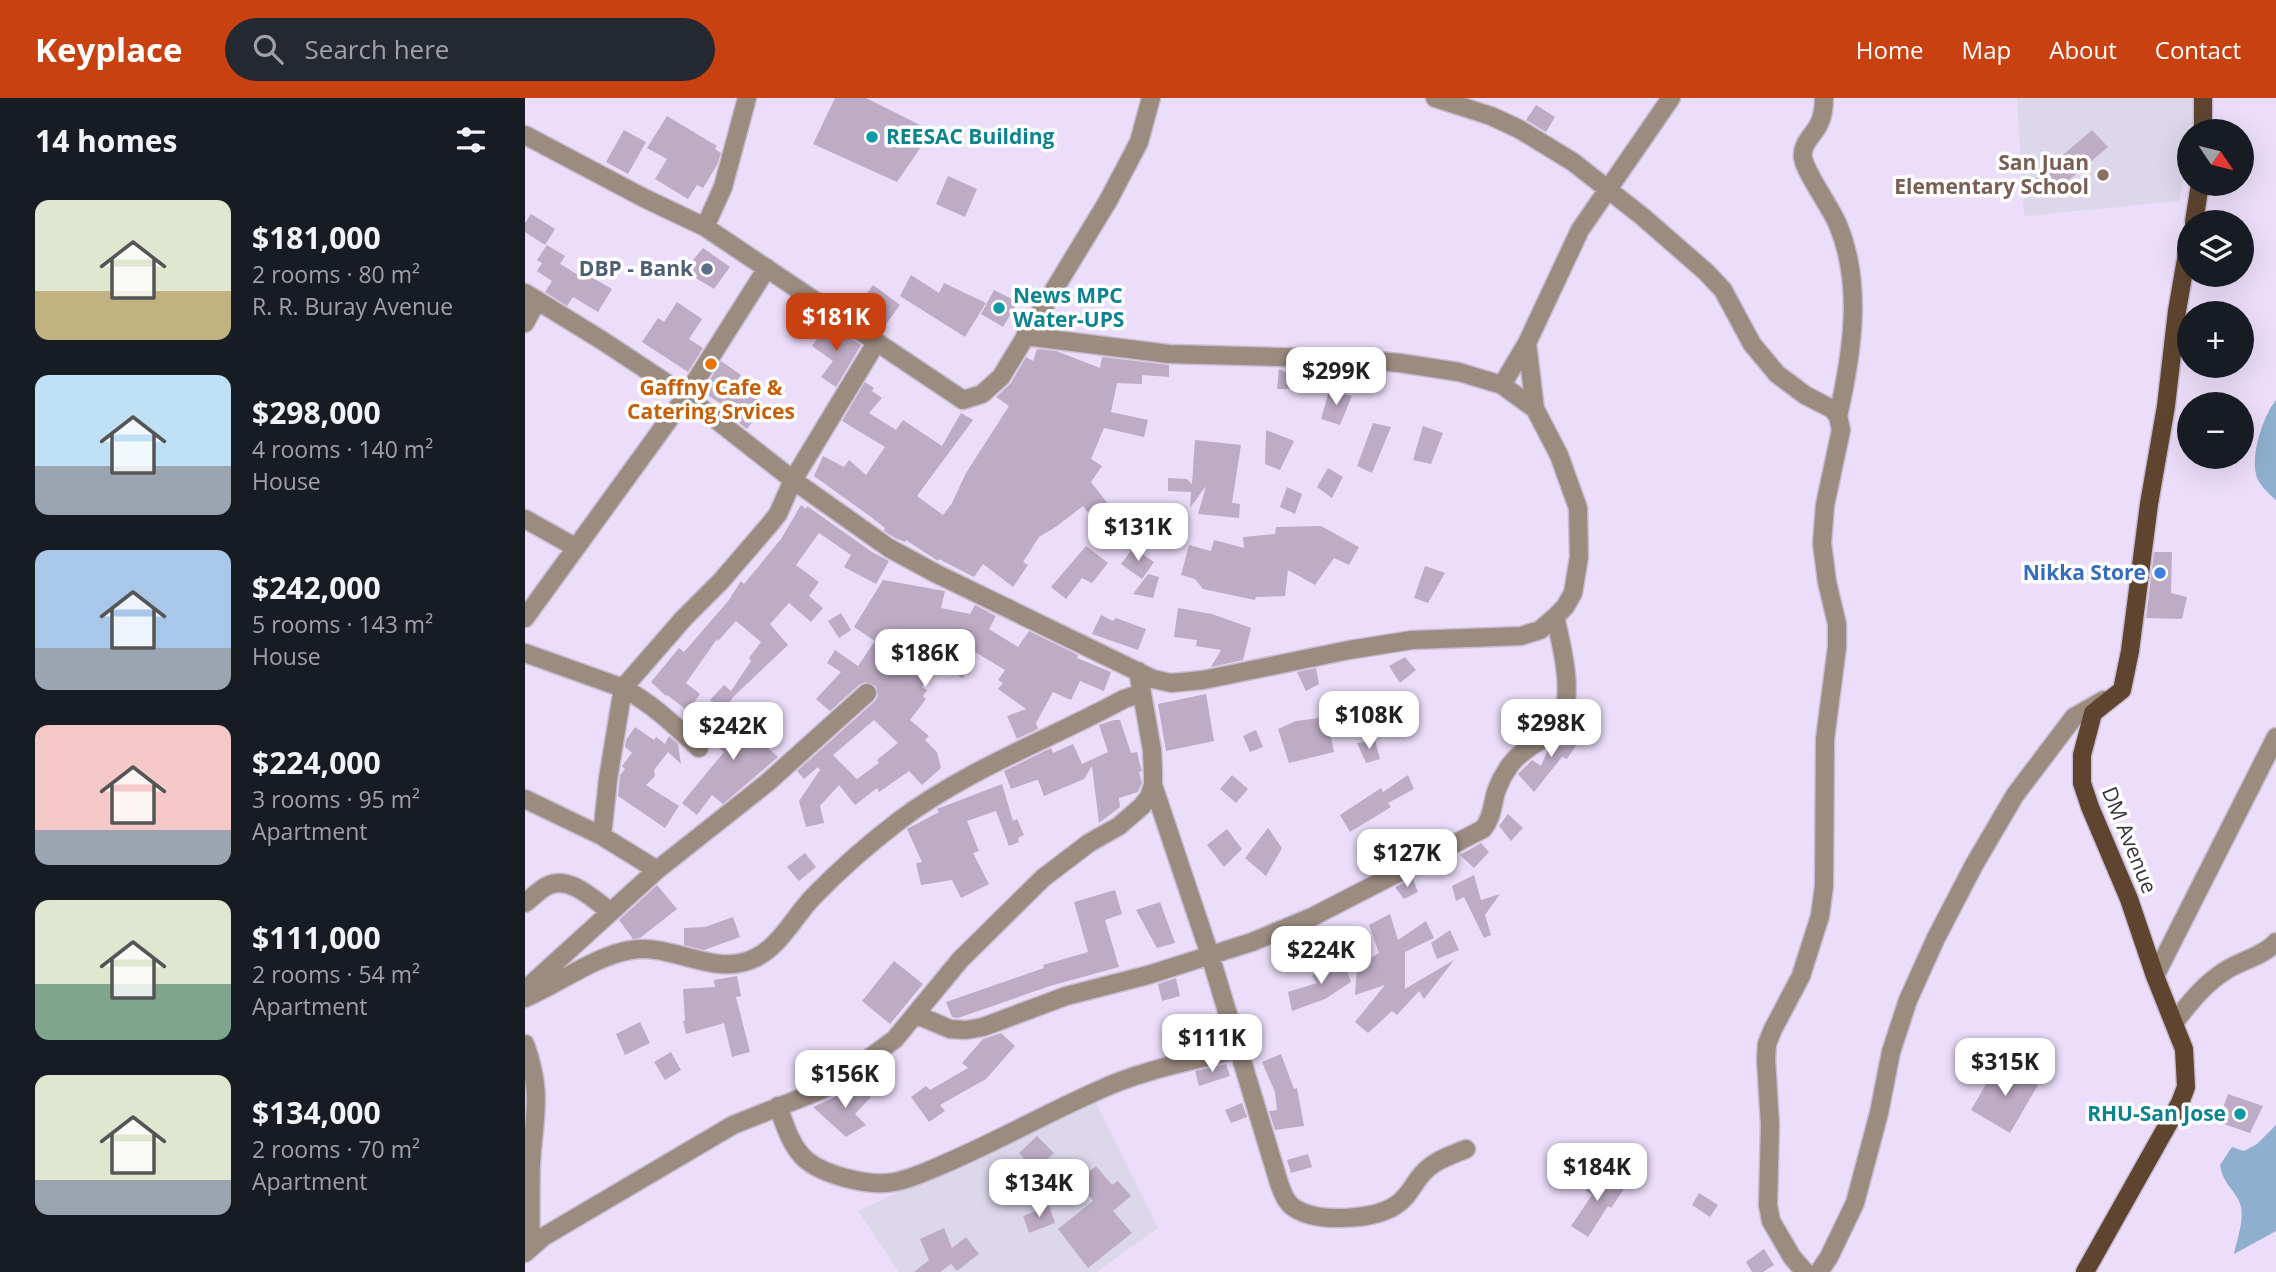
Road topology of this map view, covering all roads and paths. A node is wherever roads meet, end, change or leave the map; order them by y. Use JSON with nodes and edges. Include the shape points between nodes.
{"nodes":[{"id":1,"x":747,"y":98,"type":"edge"},
{"id":2,"x":1151,"y":98,"type":"edge"},
{"id":3,"x":1435,"y":98,"type":"edge"},
{"id":4,"x":1671,"y":98,"type":"edge"},
{"id":5,"x":1824,"y":98,"type":"edge"},
{"id":6,"x":2203,"y":98,"type":"edge"},
{"id":7,"x":2203,"y":119,"type":"edge"},
{"id":8,"x":525,"y":135,"type":"edge"},
{"id":9,"x":1607,"y":189,"type":"junction"},
{"id":10,"x":705,"y":227,"type":"junction"},
{"id":11,"x":767,"y":268,"type":"junction"},
{"id":12,"x":2180,"y":287,"type":"edge"},
{"id":13,"x":531,"y":297,"type":"edge"},
{"id":14,"x":525,"y":323,"type":"edge"},
{"id":15,"x":1025,"y":336,"type":"junction"},
{"id":16,"x":876,"y":343,"type":"junction"},
{"id":17,"x":1527,"y":344,"type":"junction"},
{"id":18,"x":1502,"y":384,"type":"junction"},
{"id":19,"x":686,"y":396,"type":"junction"},
{"id":20,"x":1535,"y":409,"type":"junction"},
{"id":21,"x":1838,"y":416,"type":"junction"},
{"id":22,"x":793,"y":480,"type":"junction"},
{"id":23,"x":525,"y":519,"type":"edge"},
{"id":24,"x":575,"y":547,"type":"junction"},
{"id":25,"x":1555,"y":617,"type":"junction"},
{"id":26,"x":525,"y":618,"type":"edge"},
{"id":27,"x":525,"y":653,"type":"edge"},
{"id":28,"x":1138,"y":671,"type":"junction"},
{"id":29,"x":624,"y":688,"type":"junction"},
{"id":30,"x":2122,"y":690,"type":"junction"},
{"id":31,"x":867,"y":693,"type":"dead end"},
{"id":32,"x":1142,"y":693,"type":"junction"},
{"id":33,"x":2276,"y":737,"type":"edge"},
{"id":34,"x":699,"y":748,"type":"dead end"},
{"id":35,"x":1153,"y":785,"type":"junction"},
{"id":36,"x":525,"y":799,"type":"edge"},
{"id":37,"x":602,"y":836,"type":"junction"},
{"id":38,"x":657,"y":870,"type":"junction"},
{"id":39,"x":525,"y":903,"type":"edge"},
{"id":40,"x":611,"y":912,"type":"junction"},
{"id":41,"x":2275,"y":944,"type":"edge"},
{"id":42,"x":1210,"y":955,"type":"junction"},
{"id":43,"x":2155,"y":976,"type":"junction"},
{"id":44,"x":525,"y":990,"type":"edge"},
{"id":45,"x":525,"y":998,"type":"edge"},
{"id":46,"x":917,"y":1016,"type":"junction"},
{"id":47,"x":2175,"y":1023,"type":"junction"},
{"id":48,"x":525,"y":1044,"type":"edge"},
{"id":49,"x":1239,"y":1049,"type":"junction"},
{"id":50,"x":778,"y":1106,"type":"junction"},
{"id":51,"x":1466,"y":1149,"type":"dead end"},
{"id":52,"x":528,"y":1250,"type":"edge"},
{"id":53,"x":1805,"y":1272,"type":"edge"},
{"id":54,"x":1819,"y":1272,"type":"edge"},
{"id":55,"x":2085,"y":1272,"type":"edge"}],
"edges":[{"from":1,"to":10,"type":"street","via":[[725,179]]},
{"from":2,"to":15,"type":"street","via":[[1139,142],[1124,171]]},
{"from":3,"to":9,"type":"street","via":[[1519,129]]},
{"from":4,"to":9,"type":"street"},
{"from":5,"to":21,"type":"street","via":[[1822,117],[1803,157],[1832,209],[1849,264],[1851,351]]},
{"from":6,"to":7,"type":"main road"},
{"from":8,"to":10,"type":"street"},
{"from":9,"to":17,"type":"street","via":[[1580,230]]},
{"from":9,"to":21,"type":"street","via":[[1723,290],[1752,344],[1777,374]]},
{"from":10,"to":11,"type":"street"},
{"from":11,"to":16,"type":"street"},
{"from":11,"to":19,"type":"street"},
{"from":12,"to":30,"type":"main road"},
{"from":13,"to":14,"type":"street"},
{"from":13,"to":19,"type":"street"},
{"from":15,"to":16,"type":"street","via":[[992,387],[963,400]]},
{"from":15,"to":18,"type":"street","via":[[1169,354],[1357,359],[1459,372]]},
{"from":16,"to":22,"type":"street"},
{"from":17,"to":18,"type":"street"},
{"from":17,"to":20,"type":"street"},
{"from":18,"to":20,"type":"street"},
{"from":19,"to":22,"type":"street"},
{"from":19,"to":24,"type":"street"},
{"from":20,"to":25,"type":"street","via":[[1559,455],[1578,508],[1579,557],[1573,593]]},
{"from":21,"to":53,"type":"street","via":[[1841,430],[1822,543],[1837,624],[1825,739],[1824,886],[1820,916],[1801,976],[1773,1029],[1766,1059],[1769,1213]]},
{"from":22,"to":28,"type":"street","via":[[908,559]]},
{"from":22,"to":29,"type":"street","via":[[770,524]]},
{"from":23,"to":24,"type":"street"},
{"from":24,"to":26,"type":"street"},
{"from":25,"to":28,"type":"street","via":[[1540,630],[1521,636],[1412,640],[1203,680],[1171,683]]},
{"from":25,"to":42,"type":"street","via":[[1565,669],[1565,707],[1554,730],[1511,763],[1483,829],[1312,917]]},
{"from":27,"to":29,"type":"street"},
{"from":28,"to":32,"type":"street"},
{"from":29,"to":34,"type":"street","via":[[645,700]]},
{"from":29,"to":37,"type":"street"},
{"from":30,"to":43,"type":"main road","name":"DM Avenue","via":[[2093,713],[2082,755],[2082,783]]},
{"from":30,"to":54,"type":"street","via":[[2074,717],[2013,798],[1935,938],[1891,1052],[1855,1202]]},
{"from":31,"to":38,"type":"street","via":[[768,783]]},
{"from":32,"to":35,"type":"street"},
{"from":32,"to":45,"type":"street","via":[[922,804],[815,895],[758,957],[728,966],[652,949],[631,950]]},
{"from":33,"to":43,"type":"street"},
{"from":35,"to":42,"type":"street"},
{"from":35,"to":46,"type":"street","via":[[1132,816],[1043,878],[960,960]]},
{"from":36,"to":37,"type":"street"},
{"from":37,"to":38,"type":"street"},
{"from":38,"to":40,"type":"street"},
{"from":39,"to":40,"type":"street","via":[[545,886],[567,883]]},
{"from":40,"to":44,"type":"street"},
{"from":41,"to":47,"type":"street","via":[[2205,985]]},
{"from":42,"to":46,"type":"street","via":[[1066,996],[967,1031]]},
{"from":42,"to":49,"type":"street"},
{"from":43,"to":47,"type":"main road","name":"DM Avenue"},
{"from":46,"to":50,"type":"street","via":[[848,1074]]},
{"from":47,"to":55,"type":"main road","name":"DM Avenue","via":[[2184,1049],[2186,1087]]},
{"from":48,"to":52,"type":"street","via":[[537,1105]]},
{"from":49,"to":50,"type":"street","via":[[1098,1090],[989,1145],[888,1183],[861,1181],[805,1158],[792,1142]]},
{"from":49,"to":51,"type":"street","via":[[1279,1183],[1294,1209],[1330,1217],[1382,1212],[1404,1199],[1432,1164]]},
{"from":50,"to":52,"type":"street","via":[[722,1131],[623,1188]]}]}
